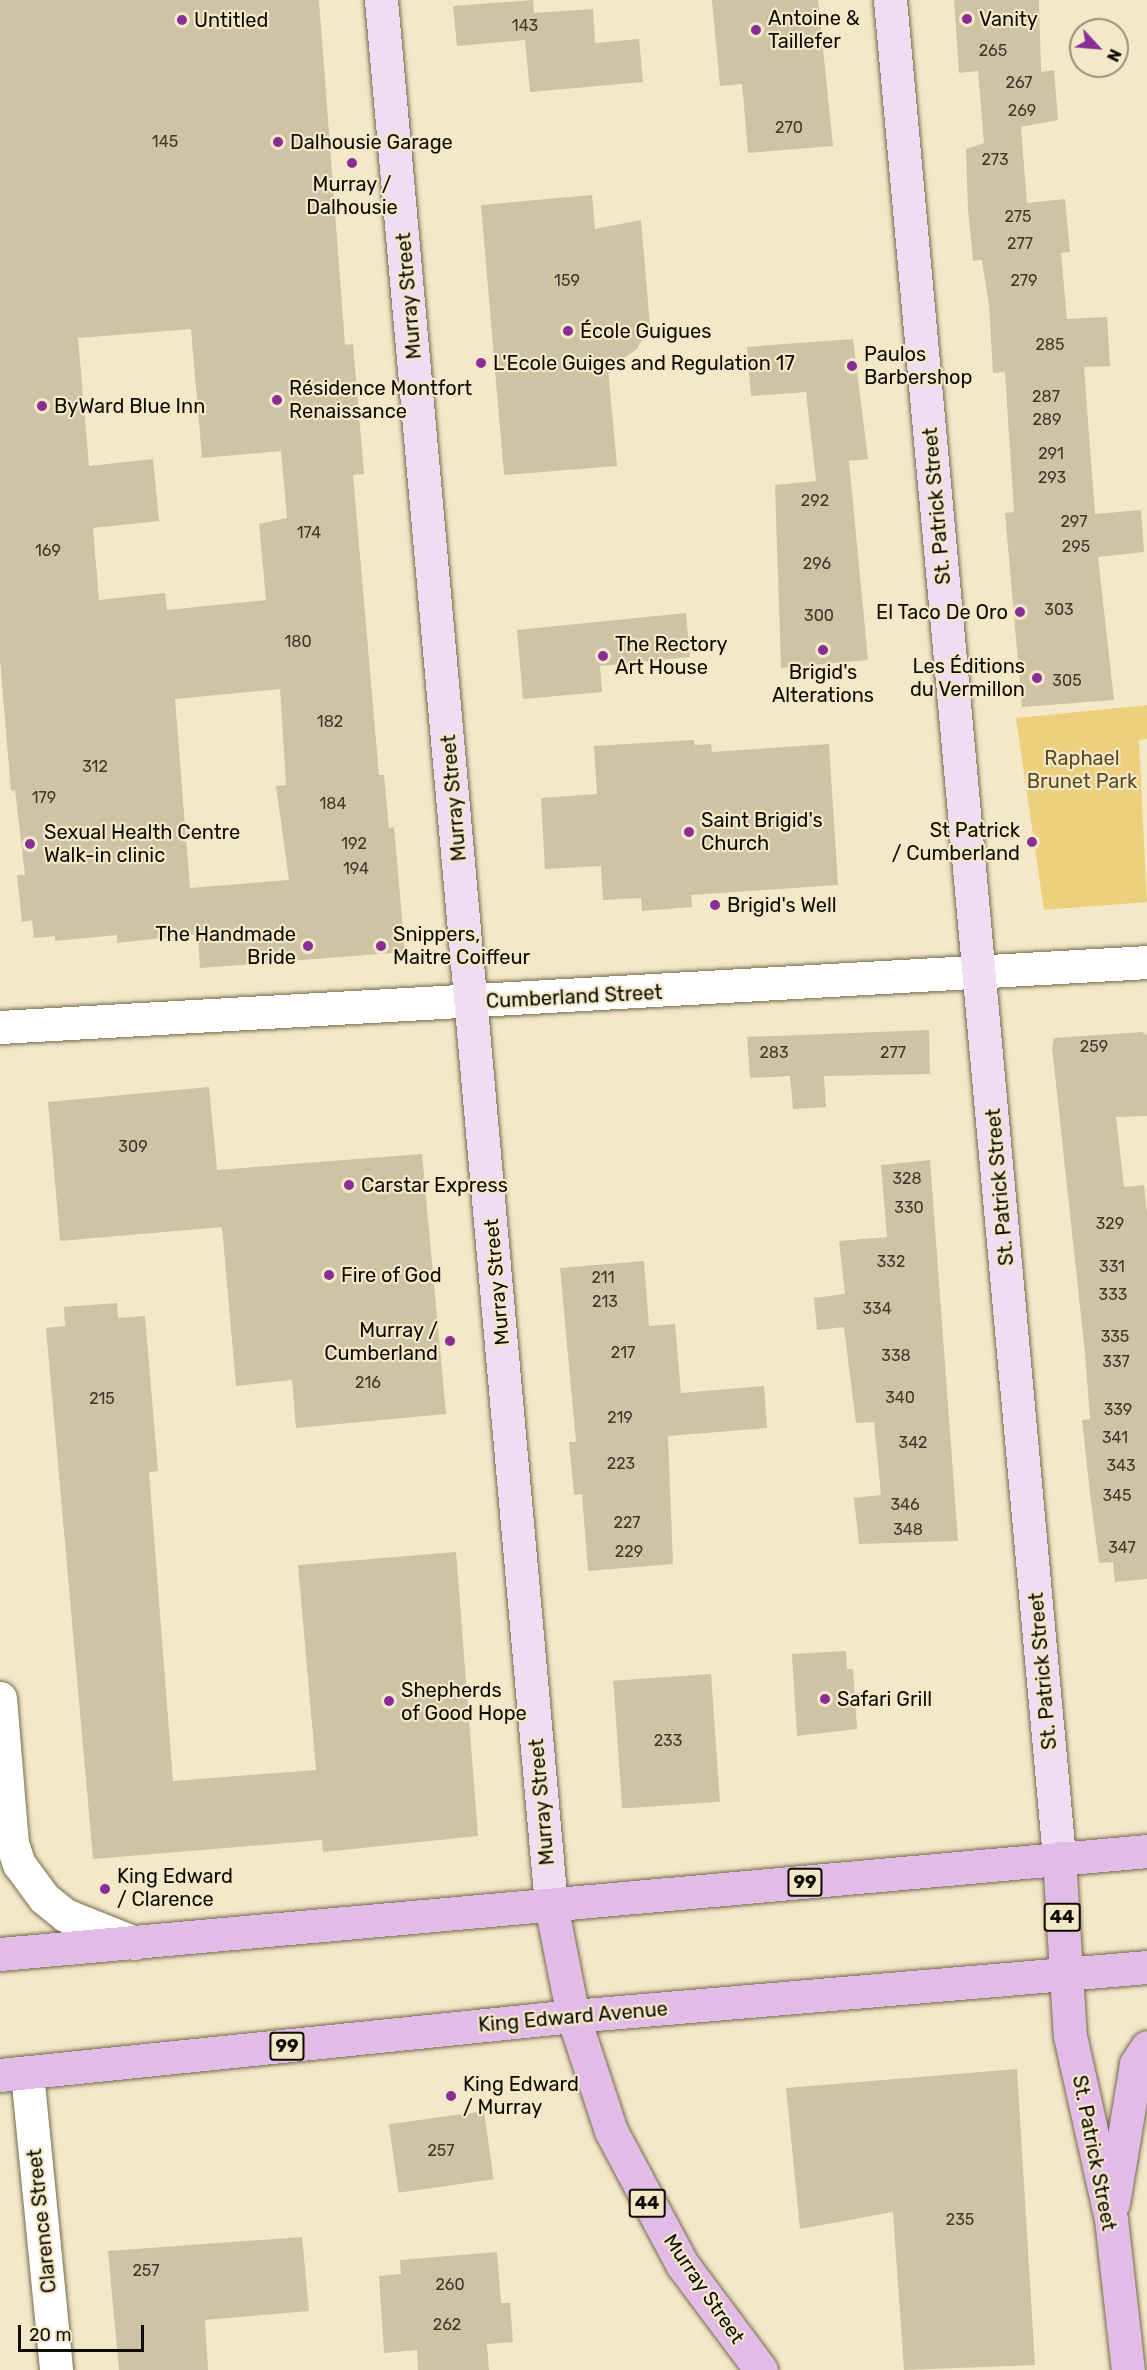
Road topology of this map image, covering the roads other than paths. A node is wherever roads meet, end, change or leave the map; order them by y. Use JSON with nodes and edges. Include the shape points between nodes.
{"nodes":[{"id":1,"x":381,"y":0,"type":"edge"},
{"id":2,"x":890,"y":0,"type":"edge"},
{"id":3,"x":1147,"y":962,"type":"edge"},
{"id":4,"x":981,"y":975,"type":"junction"},
{"id":5,"x":474,"y":1003,"type":"junction"},
{"id":6,"x":0,"y":1027,"type":"edge"},
{"id":7,"x":0,"y":1698,"type":"edge"},
{"id":8,"x":1147,"y":1851,"type":"edge"},
{"id":9,"x":1059,"y":1858,"type":"junction"},
{"id":10,"x":551,"y":1905,"type":"junction"},
{"id":11,"x":137,"y":1943,"type":"junction"},
{"id":12,"x":0,"y":1954,"type":"edge"},
{"id":13,"x":1147,"y":1968,"type":"edge"},
{"id":14,"x":1065,"y":1975,"type":"junction"},
{"id":15,"x":573,"y":2016,"type":"junction"},
{"id":16,"x":1147,"y":2047,"type":"edge"},
{"id":17,"x":13,"y":2074,"type":"edge"},
{"id":18,"x":1111,"y":2219,"type":"junction"},
{"id":19,"x":56,"y":2370,"type":"edge"},
{"id":20,"x":761,"y":2370,"type":"edge"},
{"id":21,"x":1128,"y":2370,"type":"edge"}],
"edges":[{"from":1,"to":5,"type":"main road","name":"Murray Street","number":"44"},
{"from":2,"to":4,"type":"main road","name":"St. Patrick Street","number":"44"},
{"from":3,"to":4,"type":"street","name":"Cumberland Street"},
{"from":4,"to":5,"type":"street","name":"Cumberland Street"},
{"from":4,"to":9,"type":"main road","name":"St. Patrick Street","number":"44"},
{"from":5,"to":6,"type":"street","name":"Cumberland Street"},
{"from":5,"to":10,"type":"main road","name":"Murray Street","number":"44"},
{"from":7,"to":11,"type":"street","via":[[12,1843],[32,1884],[64,1915]]},
{"from":8,"to":9,"type":"main road","number":"99"},
{"from":9,"to":10,"type":"main road","number":"99"},
{"from":9,"to":14,"type":"main road","name":"St. Patrick Street","number":"44"},
{"from":10,"to":11,"type":"main road","number":"99"},
{"from":10,"to":15,"type":"main road","name":"Murray Street","number":"44"},
{"from":11,"to":12,"type":"main road","number":"99"},
{"from":13,"to":14,"type":"main road","name":"King Edward Avenue","number":"99"},
{"from":14,"to":15,"type":"main road","name":"King Edward Avenue","number":"99"},
{"from":14,"to":18,"type":"main road","name":"St. Patrick Street","number":"44","via":[[1070,2036]]},
{"from":15,"to":17,"type":"main road","name":"King Edward Avenue","number":"99"},
{"from":15,"to":20,"type":"main road","name":"Murray Street","number":"44","via":[[611,2131],[635,2182],[682,2264]]},
{"from":16,"to":18,"type":"main road","via":[[1136,2064]]},
{"from":17,"to":19,"type":"street","name":"Clarence Street"},
{"from":18,"to":21,"type":"main road","name":"St. Patrick Street","number":"44"}]}
